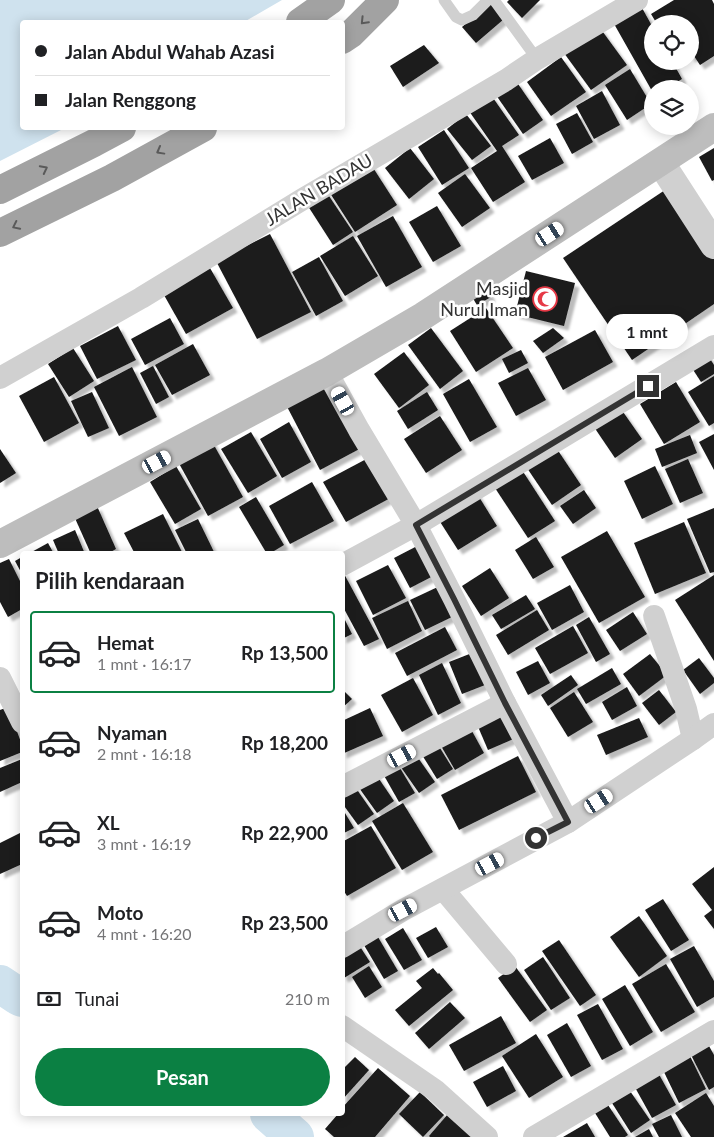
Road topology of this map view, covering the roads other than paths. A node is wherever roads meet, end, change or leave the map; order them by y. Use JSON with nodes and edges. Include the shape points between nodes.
{"nodes":[{"id":1,"x":331,"y":0,"type":"edge"},
{"id":2,"x":385,"y":0,"type":"edge"},
{"id":3,"x":444,"y":0,"type":"edge"},
{"id":4,"x":488,"y":0,"type":"edge"},
{"id":5,"x":494,"y":0,"type":"edge"},
{"id":6,"x":637,"y":0,"type":"edge"},
{"id":7,"x":303,"y":20,"type":"edge"},
{"id":8,"x":345,"y":38,"type":"edge"},
{"id":9,"x":537,"y":60,"type":"junction"},
{"id":10,"x":714,"y":127,"type":"edge"},
{"id":11,"x":118,"y":130,"type":"edge"},
{"id":12,"x":199,"y":130,"type":"edge"},
{"id":13,"x":661,"y":163,"type":"junction"},
{"id":14,"x":0,"y":190,"type":"edge"},
{"id":15,"x":0,"y":233,"type":"edge"},
{"id":16,"x":714,"y":245,"type":"edge"},
{"id":17,"x":714,"y":346,"type":"edge"},
{"id":18,"x":327,"y":372,"type":"junction"},
{"id":19,"x":0,"y":378,"type":"edge"},
{"id":20,"x":416,"y":525,"type":"junction"},
{"id":21,"x":0,"y":544,"type":"edge"},
{"id":22,"x":345,"y":563,"type":"edge"},
{"id":23,"x":654,"y":616,"type":"dead end"},
{"id":24,"x":0,"y":678,"type":"edge"},
{"id":25,"x":505,"y":703,"type":"junction"},
{"id":26,"x":20,"y":718,"type":"edge"},
{"id":27,"x":714,"y":724,"type":"edge"},
{"id":28,"x":694,"y":739,"type":"junction"},
{"id":29,"x":345,"y":785,"type":"edge"},
{"id":30,"x":568,"y":822,"type":"junction"},
{"id":31,"x":443,"y":889,"type":"junction"},
{"id":32,"x":345,"y":945,"type":"edge"},
{"id":33,"x":506,"y":964,"type":"dead end"},
{"id":34,"x":345,"y":1028,"type":"edge"},
{"id":35,"x":714,"y":1031,"type":"edge"},
{"id":36,"x":487,"y":1137,"type":"edge"},
{"id":37,"x":534,"y":1137,"type":"edge"}],
"edges":[{"from":1,"to":7,"type":"highway"},
{"from":2,"to":8,"type":"highway","one_way":true},
{"from":3,"to":4,"type":"lane","via":[[462,20],[473,15]]},
{"from":5,"to":9,"type":"lane"},
{"from":6,"to":9,"type":"street","name":"JALAN BADAU"},
{"from":9,"to":19,"type":"street","name":"JALAN BADAU"},
{"from":10,"to":13,"type":"main road"},
{"from":14,"to":11,"type":"highway","one_way":true},
{"from":12,"to":15,"type":"highway","one_way":true,"via":[[112,178]]},
{"from":13,"to":16,"type":"street"},
{"from":13,"to":18,"type":"main road","via":[[423,316]]},
{"from":17,"to":20,"type":"street"},
{"from":18,"to":20,"type":"street"},
{"from":18,"to":21,"type":"main road"},
{"from":20,"to":22,"type":"street"},
{"from":20,"to":25,"type":"street"},
{"from":23,"to":28,"type":"street"},
{"from":24,"to":26,"type":"street"},
{"from":25,"to":29,"type":"street"},
{"from":25,"to":30,"type":"street"},
{"from":27,"to":28,"type":"street"},
{"from":28,"to":30,"type":"street"},
{"from":30,"to":31,"type":"street"},
{"from":31,"to":32,"type":"street"},
{"from":31,"to":33,"type":"street"},
{"from":34,"to":36,"type":"street","via":[[435,1090]]},
{"from":35,"to":37,"type":"street"}]}
